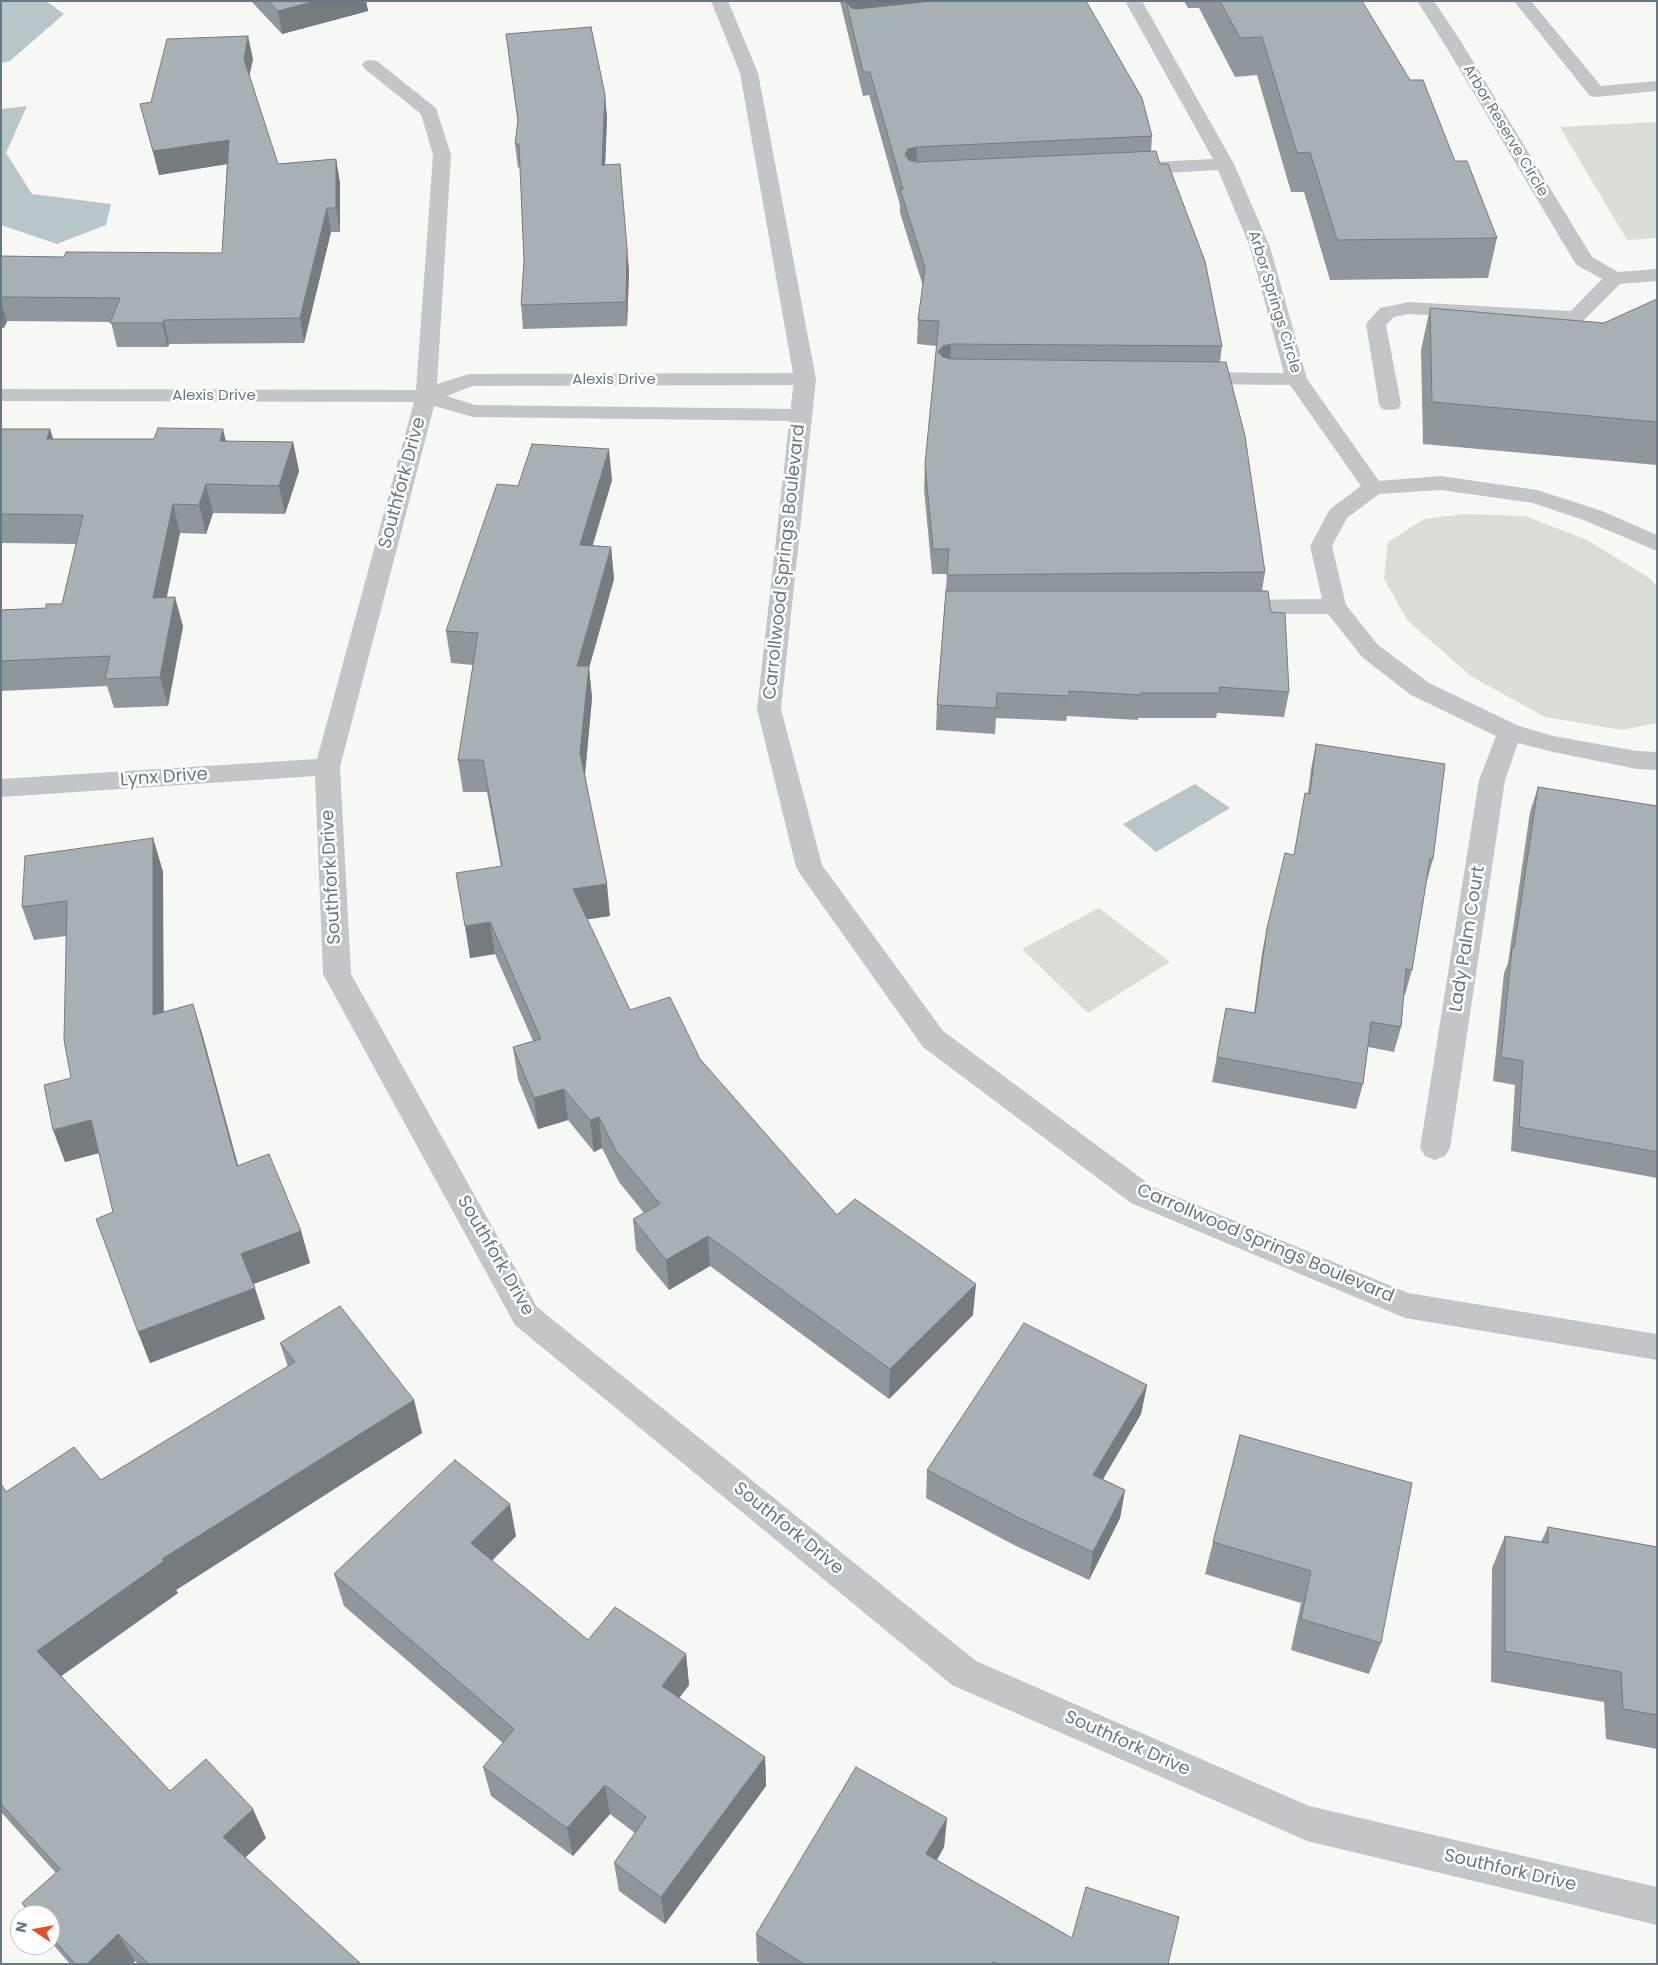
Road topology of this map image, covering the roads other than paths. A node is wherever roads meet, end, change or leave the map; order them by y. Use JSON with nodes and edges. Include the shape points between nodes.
{"nodes":[{"id":1,"x":719,"y":1,"type":"edge"},
{"id":2,"x":1133,"y":1,"type":"edge"},
{"id":3,"x":1425,"y":1,"type":"edge"},
{"id":4,"x":1522,"y":1,"type":"edge"},
{"id":5,"x":371,"y":65,"type":"dead end"},
{"id":6,"x":1657,"y":86,"type":"edge"},
{"id":7,"x":1225,"y":164,"type":"junction"},
{"id":8,"x":1115,"y":169,"type":"edge"},
{"id":9,"x":1657,"y":275,"type":"edge"},
{"id":10,"x":1614,"y":278,"type":"junction"},
{"id":11,"x":1178,"y":378,"type":"edge"},
{"id":12,"x":1296,"y":379,"type":"junction"},
{"id":13,"x":805,"y":380,"type":"junction"},
{"id":14,"x":1,"y":396,"type":"edge"},
{"id":15,"x":426,"y":396,"type":"junction"},
{"id":16,"x":1390,"y":404,"type":"dead end"},
{"id":17,"x":801,"y":415,"type":"junction"},
{"id":18,"x":1373,"y":488,"type":"junction"},
{"id":19,"x":1657,"y":544,"type":"edge"},
{"id":20,"x":1335,"y":606,"type":"junction"},
{"id":21,"x":1210,"y":607,"type":"edge"},
{"id":22,"x":1510,"y":732,"type":"junction"},
{"id":23,"x":1657,"y":761,"type":"edge"},
{"id":24,"x":327,"y":767,"type":"junction"},
{"id":25,"x":1,"y":788,"type":"edge"},
{"id":26,"x":1435,"y":1148,"type":"dead end"},
{"id":27,"x":1657,"y":1346,"type":"edge"},
{"id":28,"x":1657,"y":1906,"type":"edge"}],
"edges":[{"from":1,"to":13,"type":"street","name":"Carrollwood Springs Boulevard","via":[[749,73]]},
{"from":2,"to":7,"type":"street","name":"Arbor Springs Circle"},
{"from":3,"to":10,"type":"street","name":"Arbor Reserve Circle","via":[[1584,261]]},
{"from":4,"to":6,"type":"street","via":[[1596,92]]},
{"from":5,"to":15,"type":"street","name":"Southfork Drive","via":[[430,112],[442,156]]},
{"from":7,"to":8,"type":"street"},
{"from":7,"to":12,"type":"street","name":"Arbor Springs Circle","via":[[1260,247]]},
{"from":9,"to":10,"type":"street"},
{"from":10,"to":16,"type":"street","via":[[1576,317],[1409,308],[1386,312],[1376,324]]},
{"from":11,"to":12,"type":"street"},
{"from":12,"to":18,"type":"street","name":"Arbor Springs Circle"},
{"from":13,"to":15,"type":"street","name":"Alexis Drive","via":[[469,380]]},
{"from":13,"to":17,"type":"street","name":"Carrollwood Springs Boulevard"},
{"from":14,"to":15,"type":"street","name":"Alexis Drive"},
{"from":15,"to":17,"type":"street","name":"Alexis Drive","via":[[473,411]]},
{"from":15,"to":24,"type":"street","name":"Southfork Drive"},
{"from":17,"to":27,"type":"street","name":"Carrollwood Springs Boulevard","via":[[769,709],[809,867],[933,1039],[1142,1195],[1405,1305]]},
{"from":18,"to":19,"type":"street","via":[[1441,483],[1537,497],[1594,516]]},
{"from":18,"to":20,"type":"street","via":[[1338,514],[1321,546]]},
{"from":20,"to":21,"type":"street"},
{"from":20,"to":22,"type":"street","via":[[1370,651],[1420,688]]},
{"from":22,"to":23,"type":"street","via":[[1552,744]]},
{"from":22,"to":26,"type":"street","name":"Lady Palm Court","via":[[1492,780]]},
{"from":24,"to":25,"type":"street","name":"Lynx Drive"},
{"from":24,"to":28,"type":"street","name":"Southfork Drive","via":[[337,974],[526,1316],[964,1673],[1307,1823]]}]}
